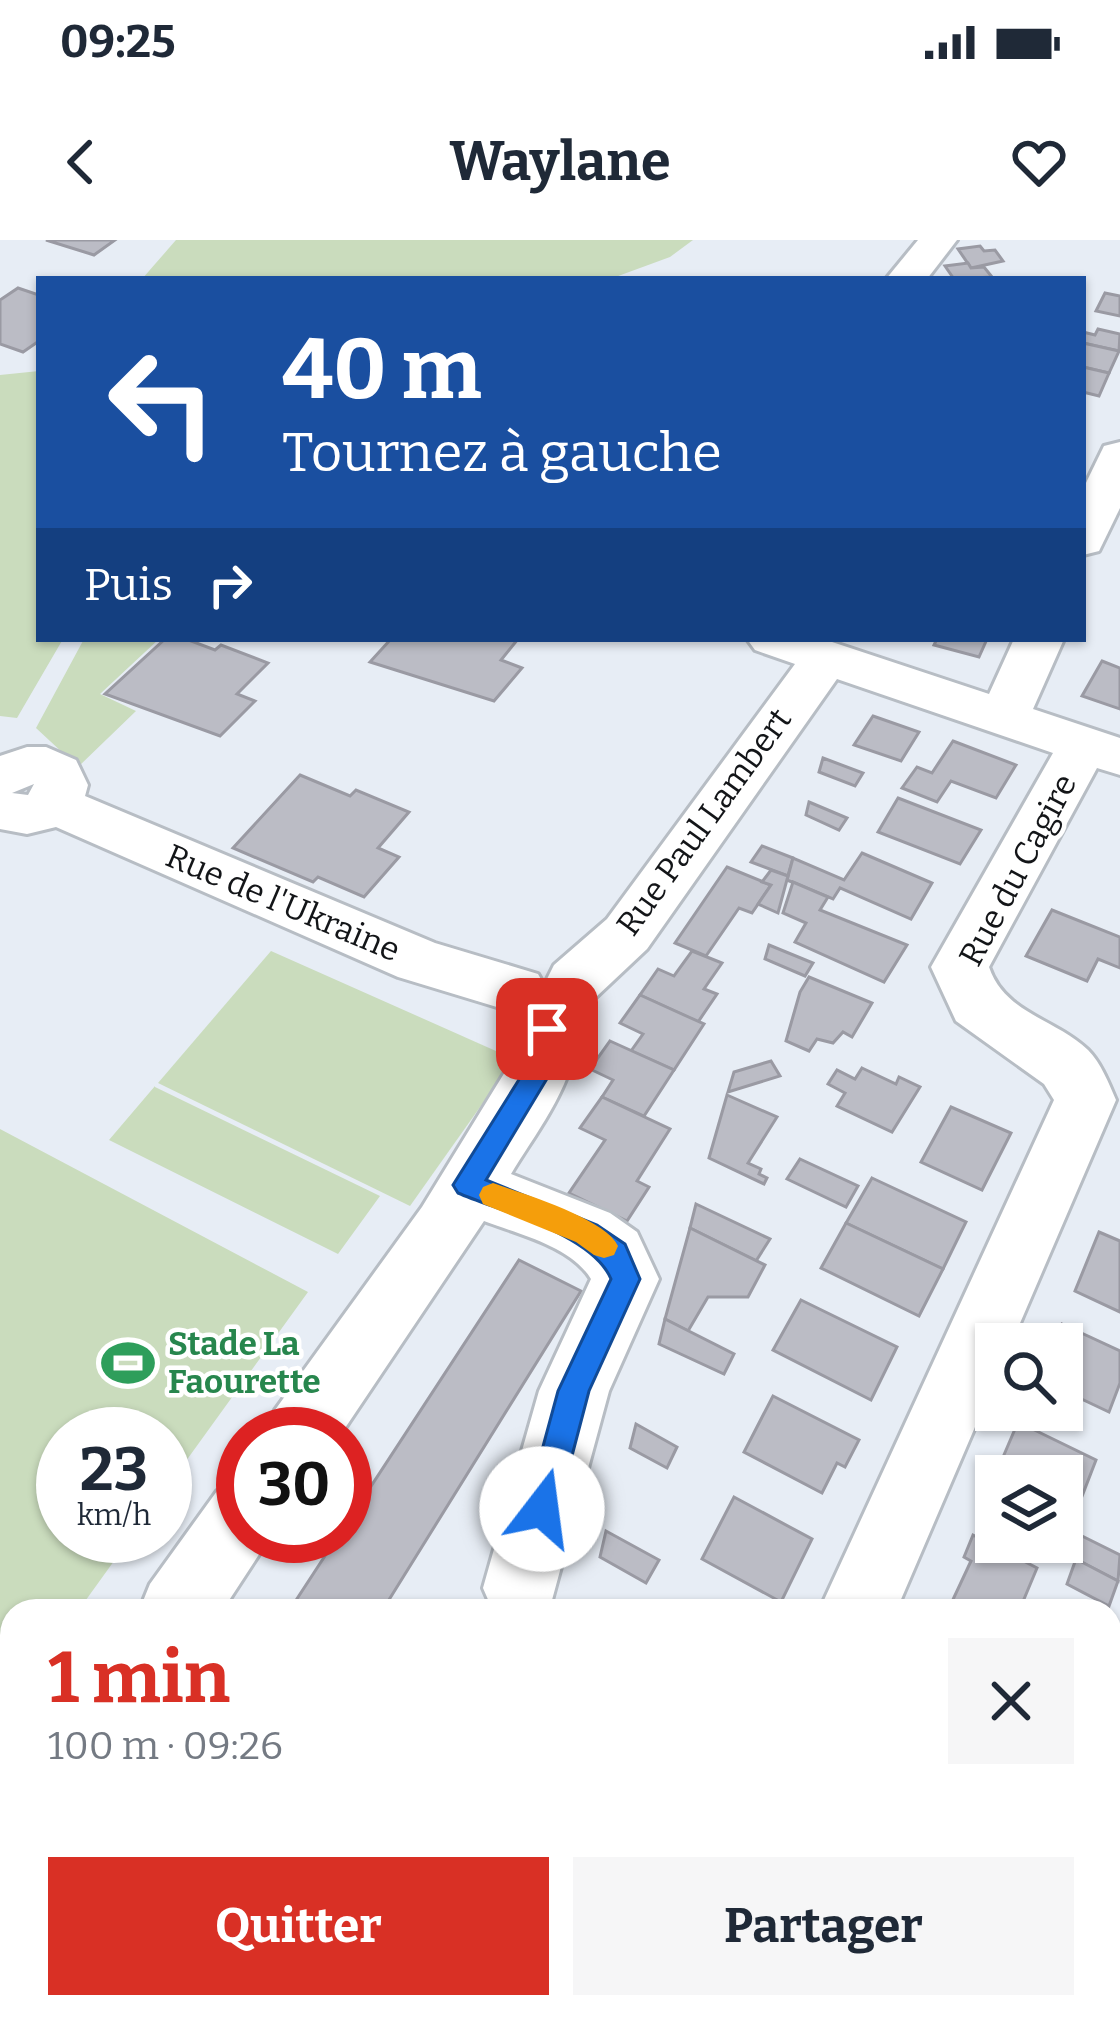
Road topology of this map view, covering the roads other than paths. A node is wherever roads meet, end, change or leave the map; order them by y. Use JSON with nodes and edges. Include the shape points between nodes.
{"nodes":[{"id":1,"x":938,"y":240,"type":"edge"},
{"id":2,"x":909,"y":276,"type":"edge"},
{"id":3,"x":1120,"y":455,"type":"edge"},
{"id":4,"x":1097,"y":535,"type":"edge"},
{"id":5,"x":781,"y":642,"type":"edge"},
{"id":6,"x":1038,"y":642,"type":"edge"},
{"id":7,"x":827,"y":658,"type":"junction"},
{"id":8,"x":1004,"y":717,"type":"junction"},
{"id":9,"x":1102,"y":751,"type":"edge"},
{"id":10,"x":0,"y":778,"type":"edge"},
{"id":11,"x":27,"y":807,"type":"edge"},
{"id":12,"x":546,"y":1000,"type":"junction"},
{"id":13,"x":467,"y":1185,"type":"junction"},
{"id":14,"x":319,"y":1407,"type":"edge"},
{"id":15,"x":216,"y":1555,"type":"edge"},
{"id":16,"x":521,"y":1588,"type":"dead end"},
{"id":17,"x":185,"y":1599,"type":"edge"},
{"id":18,"x":862,"y":1599,"type":"edge"}],
"edges":[{"from":1,"to":2,"type":"street"},
{"from":3,"to":4,"type":"street"},
{"from":5,"to":7,"type":"street"},
{"from":6,"to":8,"type":"street"},
{"from":7,"to":8,"type":"street"},
{"from":7,"to":12,"type":"street","name":"Rue Paul Lambert","via":[[627,934]]},
{"from":8,"to":9,"type":"street"},
{"from":9,"to":18,"type":"street","name":"Rue du Cagire","via":[[960,968],[982,1015],[1069,1069],[1085,1100]]},
{"from":10,"to":11,"type":"street","name":"Rue de l'Ukraine","via":[[18,766],[54,769],[64,789]]},
{"from":11,"to":12,"type":"street","name":"Rue de l'Ukraine","via":[[419,961]]},
{"from":12,"to":13,"type":"street","via":[[538,1072]]},
{"from":13,"to":14,"type":"street"},
{"from":13,"to":16,"type":"street","via":[[586,1233],[614,1253],[625,1279],[574,1391]]},
{"from":15,"to":17,"type":"street"}]}
